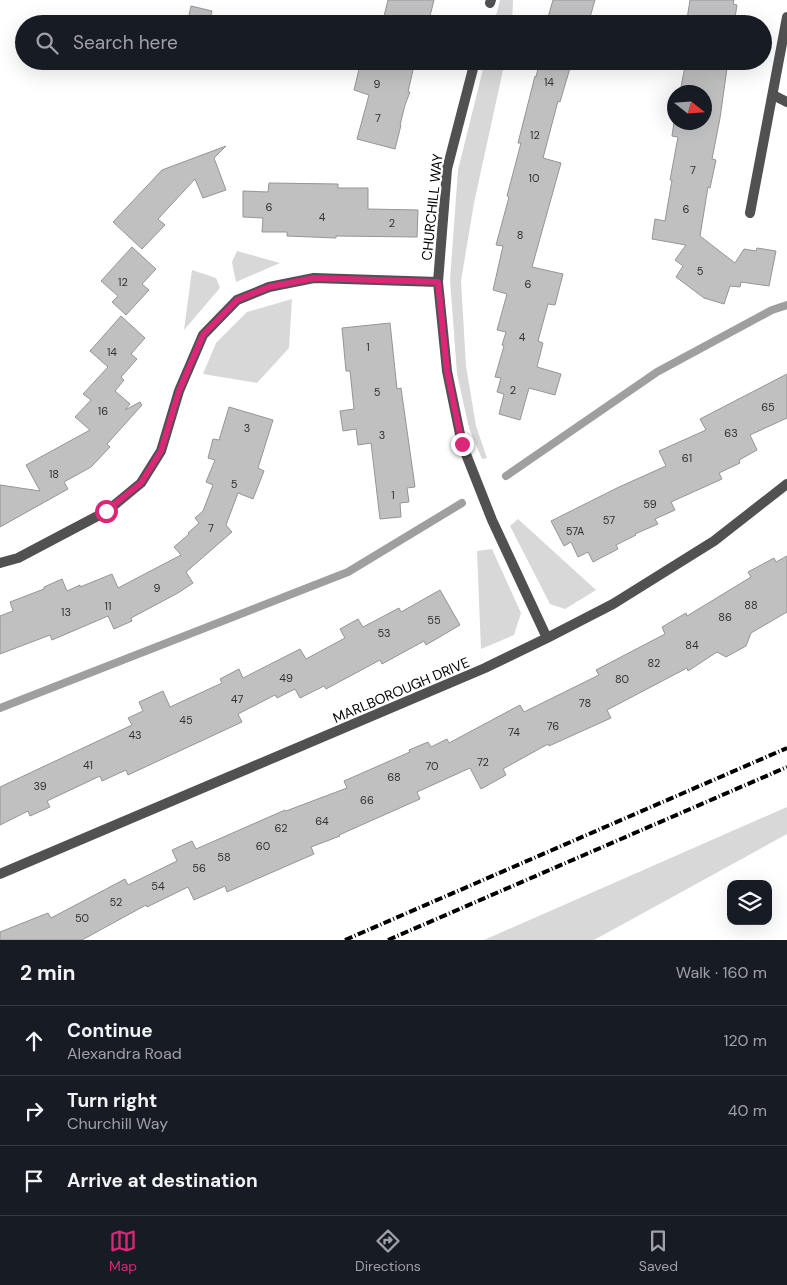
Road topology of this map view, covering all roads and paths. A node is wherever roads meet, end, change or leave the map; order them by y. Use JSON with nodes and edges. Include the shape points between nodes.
{"nodes":[{"id":1,"x":787,"y":17,"type":"edge"},
{"id":2,"x":474,"y":70,"type":"edge"},
{"id":3,"x":773,"y":95,"type":"junction"},
{"id":4,"x":787,"y":102,"type":"edge"},
{"id":5,"x":750,"y":213,"type":"dead end"},
{"id":6,"x":438,"y":282,"type":"junction"},
{"id":7,"x":787,"y":484,"type":"edge"},
{"id":8,"x":0,"y":563,"type":"edge"},
{"id":9,"x":548,"y":638,"type":"junction"},
{"id":10,"x":0,"y":874,"type":"edge"}],
"edges":[{"from":1,"to":3,"type":"street"},
{"from":2,"to":6,"type":"street","name":"CHURCHILL WAY","via":[[447,169]]},
{"from":3,"to":4,"type":"street"},
{"from":3,"to":5,"type":"street"},
{"from":6,"to":8,"type":"street","via":[[314,278],[269,287],[237,300],[203,335],[179,391],[161,451],[141,483],[106,511],[18,558]]},
{"from":6,"to":9,"type":"street","name":"CHURCHILL WAY","via":[[447,371],[462,444],[492,520]]},
{"from":7,"to":9,"type":"street","name":"MARLBOROUGH DRIVE","via":[[714,541],[613,604]]},
{"from":9,"to":10,"type":"street","name":"MARLBOROUGH DRIVE","via":[[467,676]]}]}
